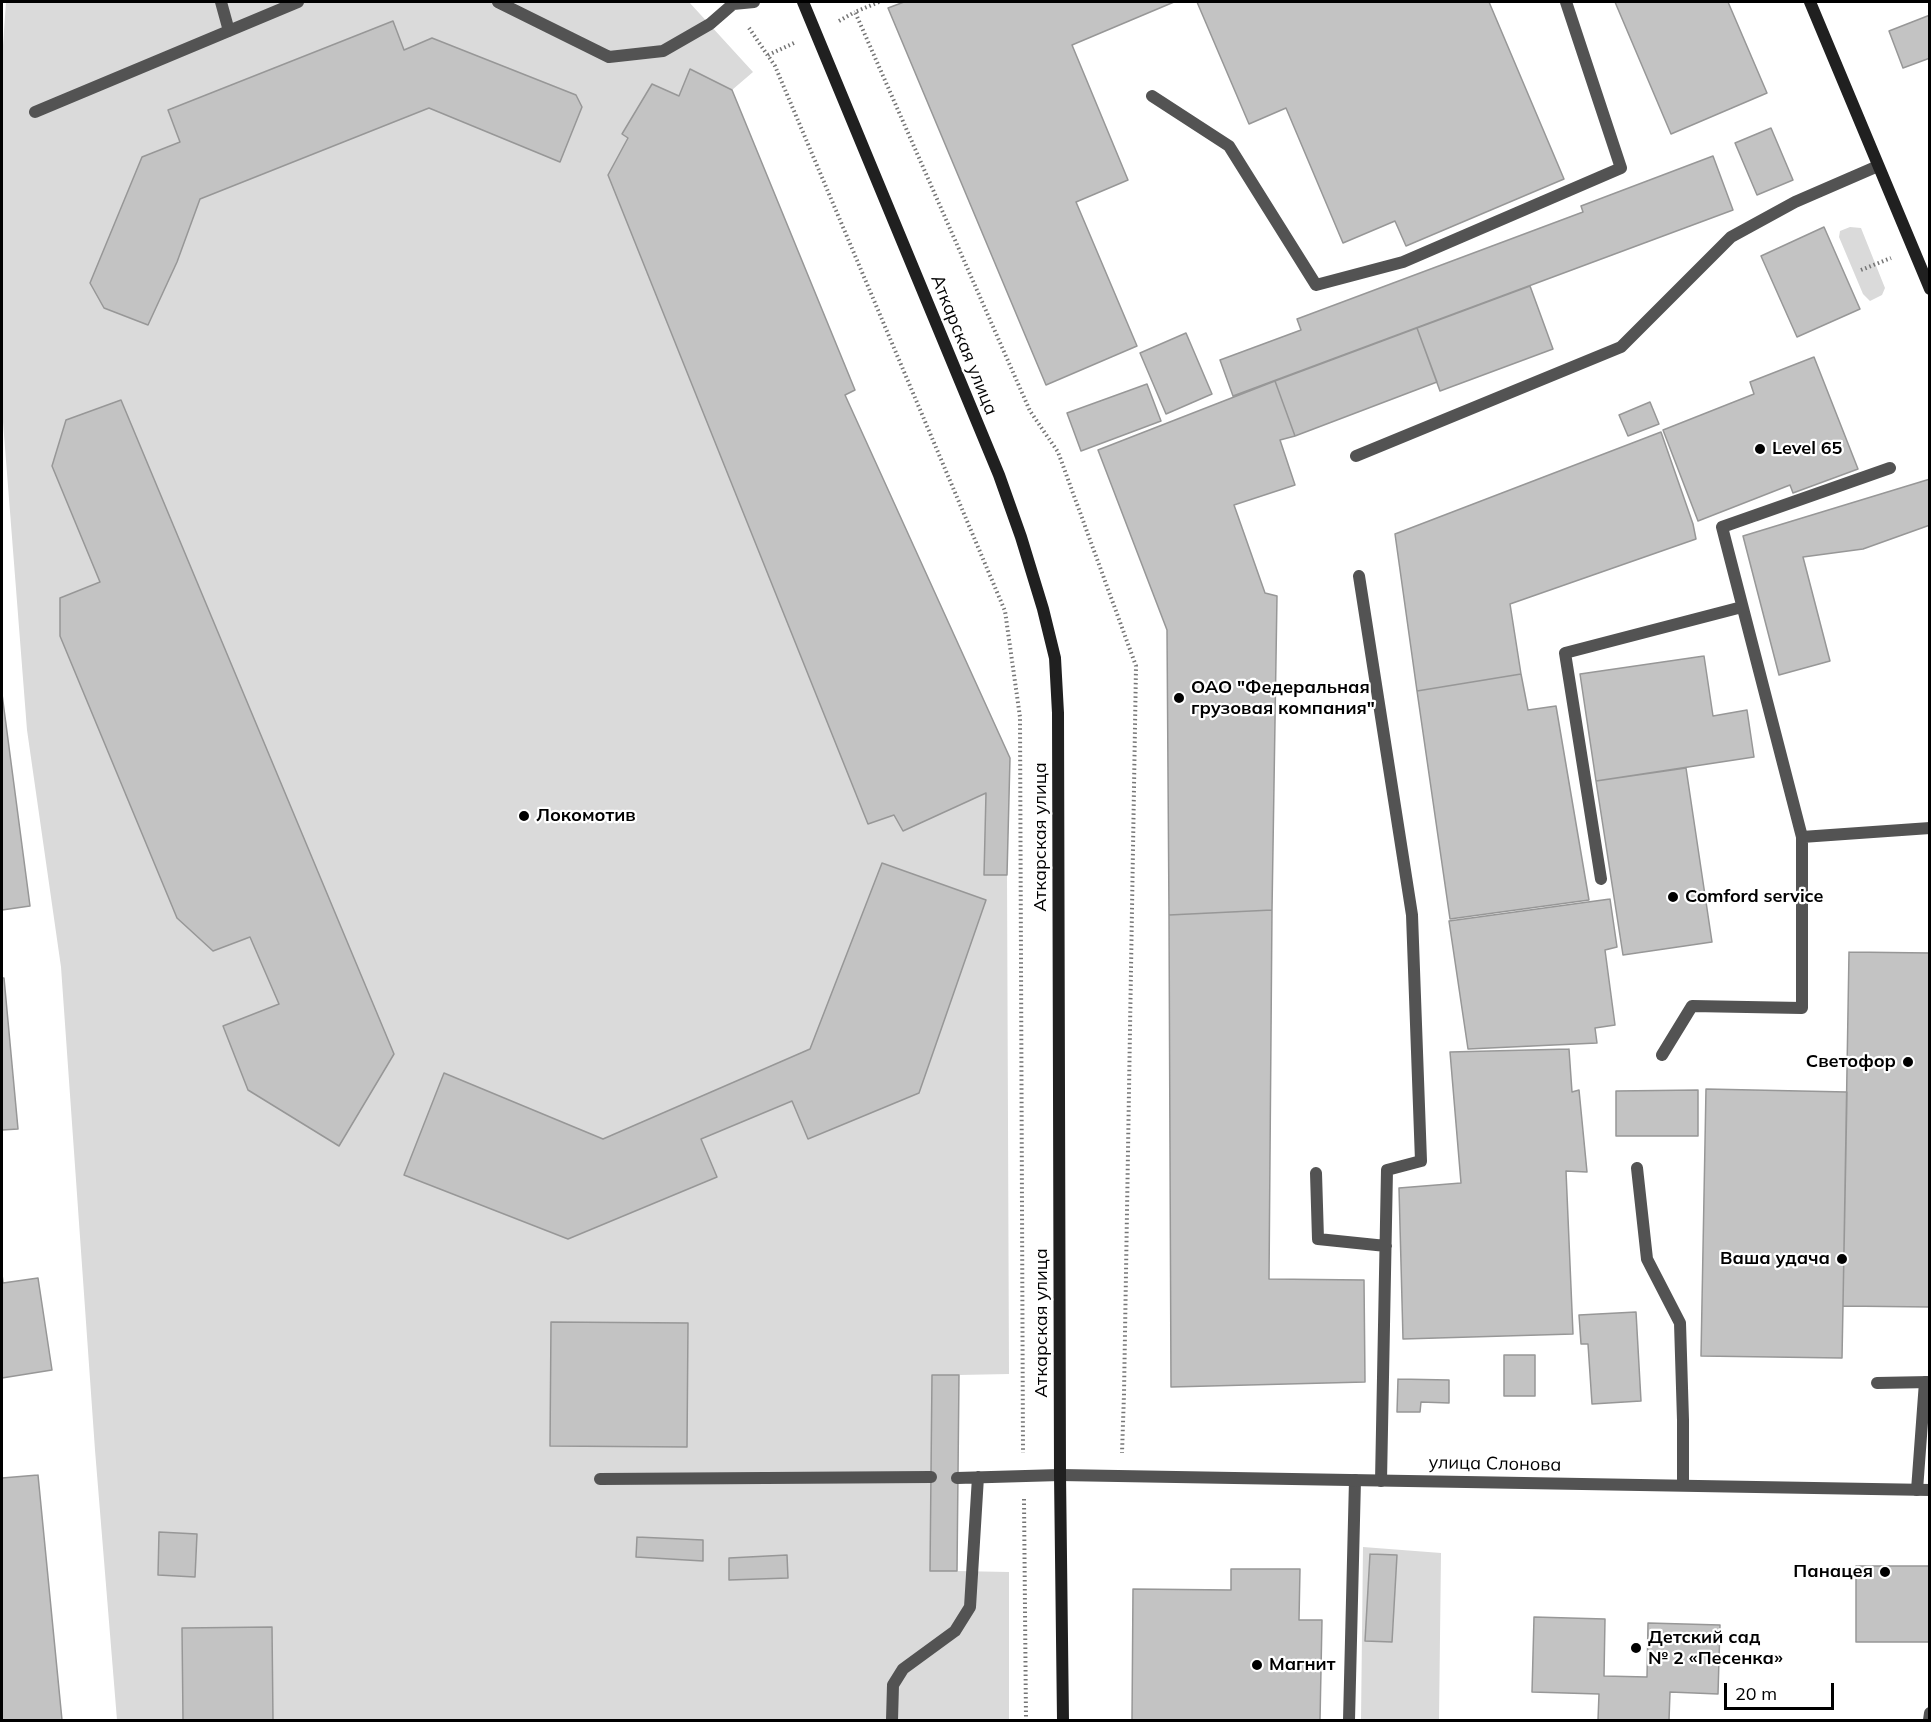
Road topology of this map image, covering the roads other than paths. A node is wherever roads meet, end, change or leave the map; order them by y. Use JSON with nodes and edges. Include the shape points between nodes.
{"nodes":[{"id":1,"x":221,"y":2,"type":"edge"},
{"id":2,"x":298,"y":2,"type":"edge"},
{"id":3,"x":498,"y":2,"type":"edge"},
{"id":4,"x":754,"y":2,"type":"edge"},
{"id":5,"x":802,"y":2,"type":"edge"},
{"id":6,"x":1566,"y":2,"type":"edge"},
{"id":7,"x":1810,"y":2,"type":"edge"},
{"id":8,"x":229,"y":31,"type":"junction"},
{"id":9,"x":1152,"y":96,"type":"dead end"},
{"id":10,"x":35,"y":112,"type":"dead end"},
{"id":11,"x":1878,"y":166,"type":"junction"},
{"id":12,"x":1929,"y":290,"type":"edge"},
{"id":13,"x":1356,"y":456,"type":"dead end"},
{"id":14,"x":1890,"y":468,"type":"dead end"},
{"id":15,"x":1359,"y":576,"type":"dead end"},
{"id":16,"x":1742,"y":607,"type":"junction"},
{"id":17,"x":1929,"y":828,"type":"edge"},
{"id":18,"x":1802,"y":837,"type":"junction"},
{"id":19,"x":1601,"y":879,"type":"dead end"},
{"id":20,"x":1662,"y":1055,"type":"dead end"},
{"id":21,"x":1637,"y":1168,"type":"dead end"},
{"id":22,"x":1316,"y":1173,"type":"dead end"},
{"id":23,"x":1386,"y":1246,"type":"junction"},
{"id":24,"x":1927,"y":1382,"type":"edge"},
{"id":25,"x":1877,"y":1383,"type":"dead end"},
{"id":26,"x":1060,"y":1475,"type":"junction"},
{"id":27,"x":932,"y":1477,"type":"dead end"},
{"id":28,"x":978,"y":1477,"type":"junction"},
{"id":29,"x":957,"y":1478,"type":"dead end"},
{"id":30,"x":600,"y":1479,"type":"dead end"},
{"id":31,"x":1355,"y":1480,"type":"junction"},
{"id":32,"x":1382,"y":1481,"type":"junction"},
{"id":33,"x":1683,"y":1485,"type":"junction"},
{"id":34,"x":1923,"y":1490,"type":"edge"},
{"id":35,"x":1929,"y":1713,"type":"edge"},
{"id":36,"x":892,"y":1720,"type":"edge"},
{"id":37,"x":1063,"y":1720,"type":"edge"},
{"id":38,"x":1349,"y":1720,"type":"edge"},
{"id":39,"x":1929,"y":1720,"type":"edge"}],
"edges":[{"from":1,"to":8,"type":"street"},
{"from":2,"to":8,"type":"street"},
{"from":3,"to":4,"type":"street","via":[[609,57],[663,51],[710,24],[733,4]]},
{"from":5,"to":26,"type":"street","name":"Аткарская улица","via":[[999,475],[1056,658]]},
{"from":6,"to":9,"type":"street","via":[[1621,168],[1403,262],[1316,285],[1229,146]]},
{"from":7,"to":11,"type":"street"},
{"from":8,"to":10,"type":"street"},
{"from":11,"to":12,"type":"street"},
{"from":11,"to":13,"type":"street","via":[[1795,202],[1731,237],[1621,347]]},
{"from":14,"to":16,"type":"street","via":[[1722,527]]},
{"from":15,"to":23,"type":"street","via":[[1412,915],[1421,1161],[1387,1170]]},
{"from":16,"to":18,"type":"street"},
{"from":16,"to":19,"type":"street","via":[[1565,653]]},
{"from":17,"to":18,"type":"street"},
{"from":18,"to":20,"type":"street","via":[[1802,1008],[1692,1006]]},
{"from":21,"to":33,"type":"street","via":[[1647,1259],[1680,1323]]},
{"from":22,"to":23,"type":"street","via":[[1318,1239]]},
{"from":23,"to":32,"type":"street"},
{"from":24,"to":25,"type":"street"},
{"from":24,"to":34,"type":"street"},
{"from":26,"to":28,"type":"street","name":"улица Слонова"},
{"from":26,"to":31,"type":"street","name":"улица Слонова"},
{"from":26,"to":37,"type":"street","name":"Аткарская улица"},
{"from":27,"to":30,"type":"street"},
{"from":28,"to":29,"type":"street","name":"улица Слонова"},
{"from":28,"to":36,"type":"street","via":[[970,1607],[954,1631],[903,1669],[893,1685]]},
{"from":31,"to":32,"type":"street","name":"улица Слонова"},
{"from":31,"to":38,"type":"street"},
{"from":32,"to":33,"type":"street","name":"улица Слонова"},
{"from":33,"to":34,"type":"street","name":"улица Слонова"},
{"from":35,"to":39,"type":"street"}]}
